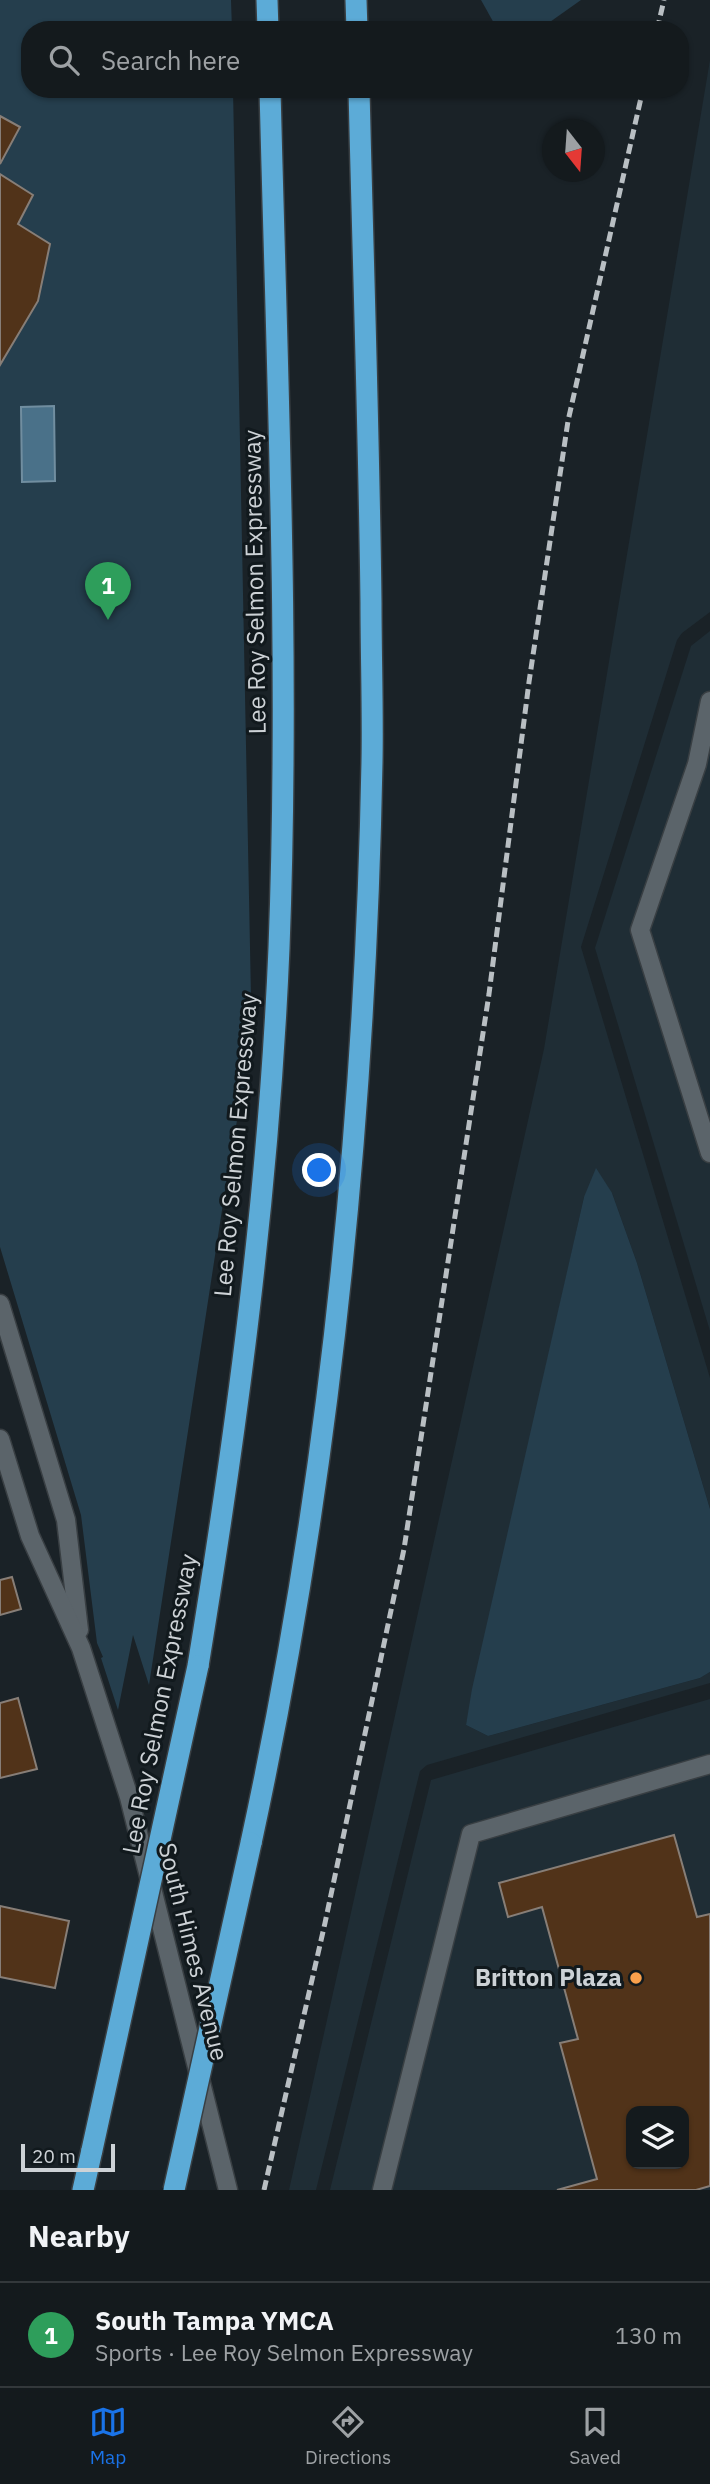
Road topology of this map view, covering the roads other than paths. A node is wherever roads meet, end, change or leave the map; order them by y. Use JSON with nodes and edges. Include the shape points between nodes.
{"nodes":[{"id":1,"x":267,"y":0,"type":"edge"},
{"id":2,"x":356,"y":0,"type":"edge"},
{"id":3,"x":268,"y":21,"type":"edge"},
{"id":4,"x":357,"y":21,"type":"edge"},
{"id":5,"x":270,"y":98,"type":"edge"},
{"id":6,"x":359,"y":98,"type":"edge"},
{"id":7,"x":710,"y":701,"type":"edge"},
{"id":8,"x":702,"y":768,"type":"edge"},
{"id":9,"x":710,"y":1153,"type":"edge"},
{"id":10,"x":0,"y":1304,"type":"edge"},
{"id":11,"x":0,"y":1439,"type":"edge"},
{"id":12,"x":81,"y":1648,"type":"junction"},
{"id":13,"x":710,"y":1764,"type":"edge"},
{"id":14,"x":83,"y":2190,"type":"edge"},
{"id":15,"x":174,"y":2190,"type":"edge"},
{"id":16,"x":228,"y":2190,"type":"edge"},
{"id":17,"x":382,"y":2190,"type":"edge"}],
"edges":[{"from":1,"to":3,"type":"highway"},
{"from":2,"to":4,"type":"highway"},
{"from":5,"to":14,"type":"highway","name":"Lee Roy Selmon Expressway","bridge":true,"via":[[284,622],[282,835],[272,1067],[256,1251],[235,1432],[198,1666]]},
{"from":6,"to":15,"type":"highway","bridge":true,"via":[[372,729],[365,984],[351,1184],[321,1449],[286,1673]]},
{"from":7,"to":8,"type":"street"},
{"from":8,"to":9,"type":"street","via":[[640,930]]},
{"from":10,"to":12,"type":"street","name":"South Himes Avenue","via":[[66,1520]]},
{"from":11,"to":12,"type":"street","name":"South Himes Avenue","via":[[30,1536]]},
{"from":12,"to":16,"type":"street","name":"South Himes Avenue","via":[[129,1797]]},
{"from":13,"to":17,"type":"street","via":[[471,1834]]}]}
